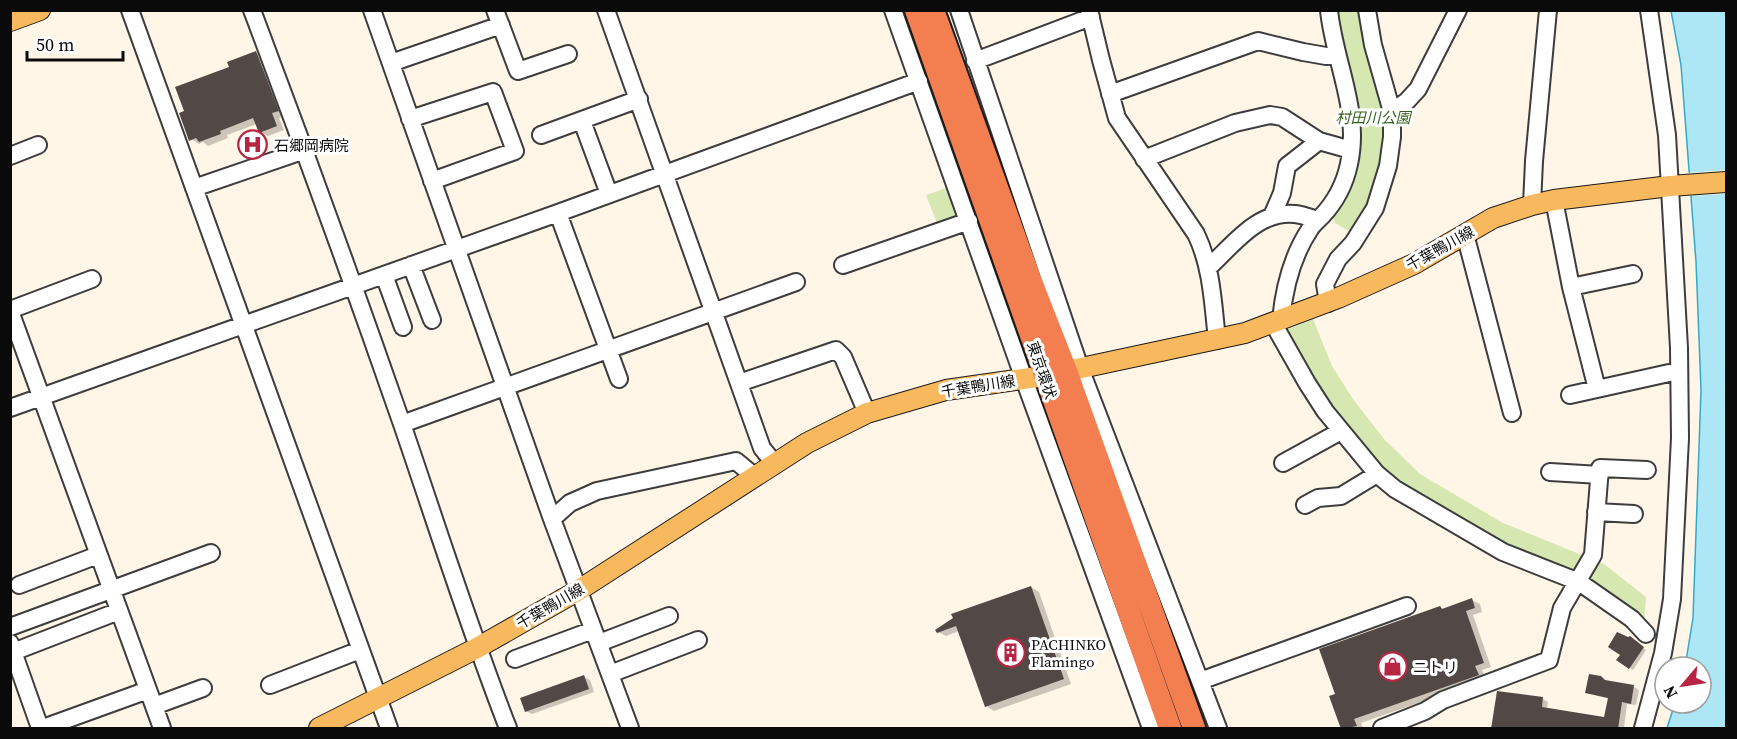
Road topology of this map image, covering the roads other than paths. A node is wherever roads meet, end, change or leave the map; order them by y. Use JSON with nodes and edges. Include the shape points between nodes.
{"nodes":[{"id":1,"x":40,"y":10,"type":"edge"},
{"id":2,"x":130,"y":10,"type":"edge"},
{"id":3,"x":252,"y":10,"type":"edge"},
{"id":4,"x":372,"y":10,"type":"edge"},
{"id":5,"x":606,"y":10,"type":"edge"},
{"id":6,"x":893,"y":10,"type":"edge"},
{"id":7,"x":916,"y":10,"type":"edge"},
{"id":8,"x":933,"y":10,"type":"edge"},
{"id":9,"x":958,"y":10,"type":"edge"},
{"id":10,"x":1329,"y":10,"type":"edge"},
{"id":11,"x":1367,"y":10,"type":"edge"},
{"id":12,"x":1458,"y":10,"type":"edge"},
{"id":13,"x":1548,"y":10,"type":"edge"},
{"id":14,"x":1649,"y":10,"type":"edge"},
{"id":15,"x":1090,"y":14,"type":"edge"},
{"id":16,"x":498,"y":18,"type":"edge"},
{"id":17,"x":10,"y":21,"type":"edge"},
{"id":18,"x":568,"y":54,"type":"dead end"},
{"id":19,"x":1337,"y":55,"type":"junction"},
{"id":20,"x":975,"y":61,"type":"junction"},
{"id":21,"x":391,"y":63,"type":"junction"},
{"id":22,"x":919,"y":81,"type":"junction"},
{"id":23,"x":1110,"y":94,"type":"junction"},
{"id":24,"x":639,"y":99,"type":"junction"},
{"id":25,"x":1392,"y":112,"type":"junction"},
{"id":26,"x":410,"y":119,"type":"junction"},
{"id":27,"x":582,"y":121,"type":"junction"},
{"id":28,"x":541,"y":135,"type":"dead end"},
{"id":29,"x":1319,"y":141,"type":"junction"},
{"id":30,"x":39,"y":145,"type":"dead end"},
{"id":31,"x":305,"y":150,"type":"junction"},
{"id":32,"x":1351,"y":150,"type":"junction"},
{"id":33,"x":10,"y":156,"type":"edge"},
{"id":34,"x":1144,"y":159,"type":"junction"},
{"id":35,"x":1002,"y":169,"type":"junction"},
{"id":36,"x":665,"y":173,"type":"junction"},
{"id":37,"x":432,"y":182,"type":"junction"},
{"id":38,"x":1726,"y":182,"type":"edge"},
{"id":39,"x":1672,"y":186,"type":"junction"},
{"id":40,"x":194,"y":188,"type":"junction"},
{"id":41,"x":609,"y":194,"type":"junction"},
{"id":42,"x":1554,"y":200,"type":"junction"},
{"id":43,"x":1532,"y":205,"type":"junction"},
{"id":44,"x":558,"y":213,"type":"junction"},
{"id":45,"x":1272,"y":216,"type":"junction"},
{"id":46,"x":1318,"y":220,"type":"junction"},
{"id":47,"x":969,"y":221,"type":"junction"},
{"id":48,"x":1465,"y":234,"type":"junction"},
{"id":49,"x":457,"y":249,"type":"junction"},
{"id":50,"x":411,"y":265,"type":"junction"},
{"id":51,"x":843,"y":266,"type":"dead end"},
{"id":52,"x":1209,"y":267,"type":"junction"},
{"id":53,"x":1633,"y":273,"type":"dead end"},
{"id":54,"x":384,"y":275,"type":"junction"},
{"id":55,"x":92,"y":279,"type":"dead end"},
{"id":56,"x":796,"y":282,"type":"dead end"},
{"id":57,"x":352,"y":286,"type":"junction"},
{"id":58,"x":1571,"y":287,"type":"junction"},
{"id":59,"x":1328,"y":303,"type":"junction"},
{"id":60,"x":10,"y":311,"type":"edge"},
{"id":61,"x":712,"y":311,"type":"junction"},
{"id":62,"x":432,"y":320,"type":"dead end"},
{"id":63,"x":1277,"y":322,"type":"junction"},
{"id":64,"x":243,"y":325,"type":"junction"},
{"id":65,"x":403,"y":327,"type":"dead end"},
{"id":66,"x":1217,"y":340,"type":"junction"},
{"id":67,"x":606,"y":349,"type":"junction"},
{"id":68,"x":1073,"y":370,"type":"junction"},
{"id":69,"x":1669,"y":374,"type":"dead end"},
{"id":70,"x":1034,"y":377,"type":"junction"},
{"id":71,"x":619,"y":379,"type":"dead end"},
{"id":72,"x":739,"y":383,"type":"junction"},
{"id":73,"x":506,"y":387,"type":"junction"},
{"id":74,"x":1597,"y":389,"type":"junction"},
{"id":75,"x":1570,"y":395,"type":"dead end"},
{"id":76,"x":41,"y":398,"type":"junction"},
{"id":77,"x":10,"y":408,"type":"edge"},
{"id":78,"x":867,"y":413,"type":"junction"},
{"id":79,"x":1512,"y":413,"type":"dead end"},
{"id":80,"x":402,"y":424,"type":"junction"},
{"id":81,"x":1341,"y":432,"type":"junction"},
{"id":82,"x":774,"y":463,"type":"junction"},
{"id":83,"x":1283,"y":463,"type":"dead end"},
{"id":84,"x":1647,"y":470,"type":"dead end"},
{"id":85,"x":1550,"y":472,"type":"dead end"},
{"id":86,"x":1377,"y":474,"type":"junction"},
{"id":87,"x":1599,"y":475,"type":"junction"},
{"id":88,"x":754,"y":476,"type":"junction"},
{"id":89,"x":1305,"y":505,"type":"dead end"},
{"id":90,"x":1596,"y":512,"type":"junction"},
{"id":91,"x":1634,"y":514,"type":"dead end"},
{"id":92,"x":552,"y":519,"type":"junction"},
{"id":93,"x":211,"y":553,"type":"dead end"},
{"id":94,"x":98,"y":555,"type":"junction"},
{"id":95,"x":1579,"y":582,"type":"junction"},
{"id":96,"x":19,"y":585,"type":"dead end"},
{"id":97,"x":111,"y":589,"type":"junction"},
{"id":98,"x":579,"y":590,"type":"junction"},
{"id":99,"x":1407,"y":606,"type":"dead end"},
{"id":100,"x":119,"y":611,"type":"junction"},
{"id":101,"x":669,"y":616,"type":"dead end"},
{"id":102,"x":10,"y":627,"type":"edge"},
{"id":103,"x":1646,"y":634,"type":"dead end"},
{"id":104,"x":596,"y":637,"type":"junction"},
{"id":105,"x":698,"y":640,"type":"dead end"},
{"id":106,"x":1162,"y":641,"type":"junction"},
{"id":107,"x":12,"y":647,"type":"edge"},
{"id":108,"x":477,"y":648,"type":"junction"},
{"id":109,"x":360,"y":650,"type":"junction"},
{"id":110,"x":515,"y":659,"type":"dead end"},
{"id":111,"x":610,"y":674,"type":"junction"},
{"id":112,"x":1200,"y":681,"type":"junction"},
{"id":113,"x":270,"y":685,"type":"dead end"},
{"id":114,"x":203,"y":688,"type":"dead end"},
{"id":115,"x":148,"y":690,"type":"junction"},
{"id":116,"x":377,"y":699,"type":"junction"},
{"id":117,"x":154,"y":706,"type":"junction"},
{"id":118,"x":41,"y":729,"type":"edge"},
{"id":119,"x":162,"y":729,"type":"edge"},
{"id":120,"x":319,"y":729,"type":"edge"},
{"id":121,"x":389,"y":729,"type":"edge"},
{"id":122,"x":508,"y":729,"type":"edge"},
{"id":123,"x":630,"y":729,"type":"edge"},
{"id":124,"x":1152,"y":729,"type":"edge"},
{"id":125,"x":1170,"y":729,"type":"edge"},
{"id":126,"x":1184,"y":729,"type":"edge"},
{"id":127,"x":1194,"y":729,"type":"edge"},
{"id":128,"x":1218,"y":729,"type":"edge"},
{"id":129,"x":1382,"y":729,"type":"edge"},
{"id":130,"x":1643,"y":729,"type":"edge"}],
"edges":[{"from":1,"to":17,"type":"main road"},
{"from":2,"to":40,"type":"street"},
{"from":3,"to":31,"type":"street"},
{"from":4,"to":21,"type":"street"},
{"from":5,"to":24,"type":"street"},
{"from":6,"to":22,"type":"street"},
{"from":7,"to":70,"type":"highway","name":"東京環状"},
{"from":8,"to":35,"type":"highway","name":"東京環状"},
{"from":9,"to":20,"type":"street"},
{"from":10,"to":19,"type":"street"},
{"from":11,"to":25,"type":"street","via":[[1368,27]]},
{"from":12,"to":25,"type":"street","via":[[1418,89]]},
{"from":13,"to":43,"type":"street"},
{"from":14,"to":39,"type":"street"},
{"from":15,"to":20,"type":"street"},
{"from":15,"to":23,"type":"street"},
{"from":16,"to":18,"type":"street","via":[[518,71]]},
{"from":16,"to":21,"type":"street"},
{"from":19,"to":23,"type":"street","via":[[1257,41]]},
{"from":19,"to":32,"type":"street","via":[[1348,95]]},
{"from":20,"to":35,"type":"street"},
{"from":21,"to":26,"type":"street"},
{"from":22,"to":36,"type":"street"},
{"from":22,"to":47,"type":"street"},
{"from":23,"to":34,"type":"street","via":[[1117,118]]},
{"from":24,"to":27,"type":"street"},
{"from":24,"to":36,"type":"street"},
{"from":25,"to":59,"type":"street","via":[[1388,166],[1375,208],[1325,284]]},
{"from":26,"to":37,"type":"street"},
{"from":26,"to":37,"type":"street","via":[[493,92],[515,151]]},
{"from":27,"to":28,"type":"street"},
{"from":27,"to":41,"type":"street"},
{"from":29,"to":32,"type":"street"},
{"from":29,"to":34,"type":"street","via":[[1282,117],[1270,115],[1235,123]]},
{"from":29,"to":45,"type":"street","via":[[1287,166]]},
{"from":30,"to":33,"type":"street"},
{"from":31,"to":40,"type":"street"},
{"from":31,"to":57,"type":"street"},
{"from":32,"to":46,"type":"street","via":[[1342,187]]},
{"from":34,"to":52,"type":"street","via":[[1196,234]]},
{"from":35,"to":68,"type":"highway","name":"東京環状","via":[[1030,279]]},
{"from":36,"to":41,"type":"street"},
{"from":36,"to":61,"type":"street"},
{"from":37,"to":49,"type":"street"},
{"from":38,"to":39,"type":"main road","name":"千葉鴨川線"},
{"from":39,"to":42,"type":"main road","name":"千葉鴨川線"},
{"from":39,"to":130,"type":"street","via":[[1680,438],[1672,599],[1663,654]]},
{"from":40,"to":64,"type":"street"},
{"from":41,"to":44,"type":"street"},
{"from":42,"to":43,"type":"main road","name":"千葉鴨川線"},
{"from":42,"to":58,"type":"street"},
{"from":43,"to":48,"type":"main road","name":"千葉鴨川線","via":[[1493,218]]},
{"from":44,"to":49,"type":"street"},
{"from":44,"to":67,"type":"street"},
{"from":45,"to":46,"type":"street","via":[[1294,214]]},
{"from":45,"to":52,"type":"street","via":[[1257,223]]},
{"from":46,"to":63,"type":"street","via":[[1299,250]]},
{"from":47,"to":51,"type":"street"},
{"from":47,"to":70,"type":"street","via":[[1005,324]]},
{"from":48,"to":59,"type":"main road","name":"千葉鴨川線","via":[[1414,264]]},
{"from":48,"to":79,"type":"street"},
{"from":49,"to":50,"type":"street"},
{"from":49,"to":73,"type":"street"},
{"from":50,"to":54,"type":"street"},
{"from":50,"to":62,"type":"street"},
{"from":52,"to":66,"type":"street"},
{"from":53,"to":58,"type":"street"},
{"from":54,"to":57,"type":"street"},
{"from":54,"to":65,"type":"street"},
{"from":55,"to":60,"type":"street"},
{"from":56,"to":61,"type":"street"},
{"from":57,"to":64,"type":"street"},
{"from":57,"to":80,"type":"street"},
{"from":58,"to":74,"type":"street"},
{"from":59,"to":63,"type":"main road","name":"千葉鴨川線"},
{"from":60,"to":76,"type":"street"},
{"from":61,"to":67,"type":"street"},
{"from":61,"to":72,"type":"street"},
{"from":63,"to":66,"type":"main road","name":"千葉鴨川線"},
{"from":63,"to":81,"type":"street","via":[[1307,383]]},
{"from":64,"to":76,"type":"street"},
{"from":64,"to":109,"type":"street"},
{"from":66,"to":68,"type":"main road","name":"千葉鴨川線"},
{"from":67,"to":71,"type":"street"},
{"from":67,"to":73,"type":"street"},
{"from":68,"to":70,"type":"main road","name":"千葉鴨川線"},
{"from":68,"to":106,"type":"highway","name":"東京環状"},
{"from":68,"to":112,"type":"street","via":[[1095,407]]},
{"from":69,"to":74,"type":"street"},
{"from":70,"to":78,"type":"main road","name":"千葉鴨川線","via":[[946,390]]},
{"from":70,"to":124,"type":"street","via":[[1041,424]]},
{"from":70,"to":125,"type":"highway","name":"東京環状"},
{"from":72,"to":78,"type":"street","via":[[836,350],[843,357]]},
{"from":72,"to":82,"type":"street","via":[[762,448]]},
{"from":73,"to":80,"type":"street"},
{"from":73,"to":92,"type":"street"},
{"from":74,"to":75,"type":"street"},
{"from":76,"to":77,"type":"street"},
{"from":76,"to":94,"type":"street"},
{"from":78,"to":82,"type":"main road","name":"千葉鴨川線"},
{"from":80,"to":108,"type":"street"},
{"from":81,"to":83,"type":"street"},
{"from":81,"to":86,"type":"street"},
{"from":82,"to":88,"type":"main road","name":"千葉鴨川線"},
{"from":84,"to":87,"type":"street","via":[[1600,468]]},
{"from":85,"to":87,"type":"street"},
{"from":86,"to":89,"type":"street","via":[[1341,496],[1318,498]]},
{"from":86,"to":95,"type":"street","via":[[1395,489],[1503,552]]},
{"from":87,"to":90,"type":"street"},
{"from":88,"to":92,"type":"street","via":[[736,461],[597,491],[570,503]]},
{"from":88,"to":98,"type":"main road","name":"千葉鴨川線"},
{"from":90,"to":91,"type":"street"},
{"from":90,"to":95,"type":"street","via":[[1593,555]]},
{"from":92,"to":98,"type":"street"},
{"from":93,"to":97,"type":"street"},
{"from":94,"to":96,"type":"street"},
{"from":94,"to":97,"type":"street"},
{"from":95,"to":103,"type":"street","via":[[1632,619]]},
{"from":95,"to":129,"type":"street","via":[[1562,608],[1548,660],[1443,700]]},
{"from":97,"to":100,"type":"street"},
{"from":97,"to":102,"type":"street"},
{"from":98,"to":104,"type":"street"},
{"from":98,"to":108,"type":"main road","name":"千葉鴨川線"},
{"from":99,"to":112,"type":"street"},
{"from":100,"to":107,"type":"street"},
{"from":100,"to":115,"type":"street"},
{"from":101,"to":104,"type":"street"},
{"from":104,"to":110,"type":"street"},
{"from":104,"to":111,"type":"street"},
{"from":105,"to":111,"type":"street"},
{"from":106,"to":126,"type":"highway","name":"東京環状"},
{"from":106,"to":127,"type":"highway","name":"東京環状"},
{"from":107,"to":118,"type":"street"},
{"from":108,"to":116,"type":"main road","name":"千葉鴨川線"},
{"from":108,"to":122,"type":"street"},
{"from":109,"to":113,"type":"street"},
{"from":109,"to":116,"type":"street"},
{"from":111,"to":123,"type":"street"},
{"from":112,"to":128,"type":"street"},
{"from":114,"to":117,"type":"street"},
{"from":115,"to":117,"type":"street"},
{"from":115,"to":118,"type":"street"},
{"from":116,"to":120,"type":"main road","name":"千葉鴨川線"},
{"from":116,"to":121,"type":"street"},
{"from":117,"to":119,"type":"street"}]}
